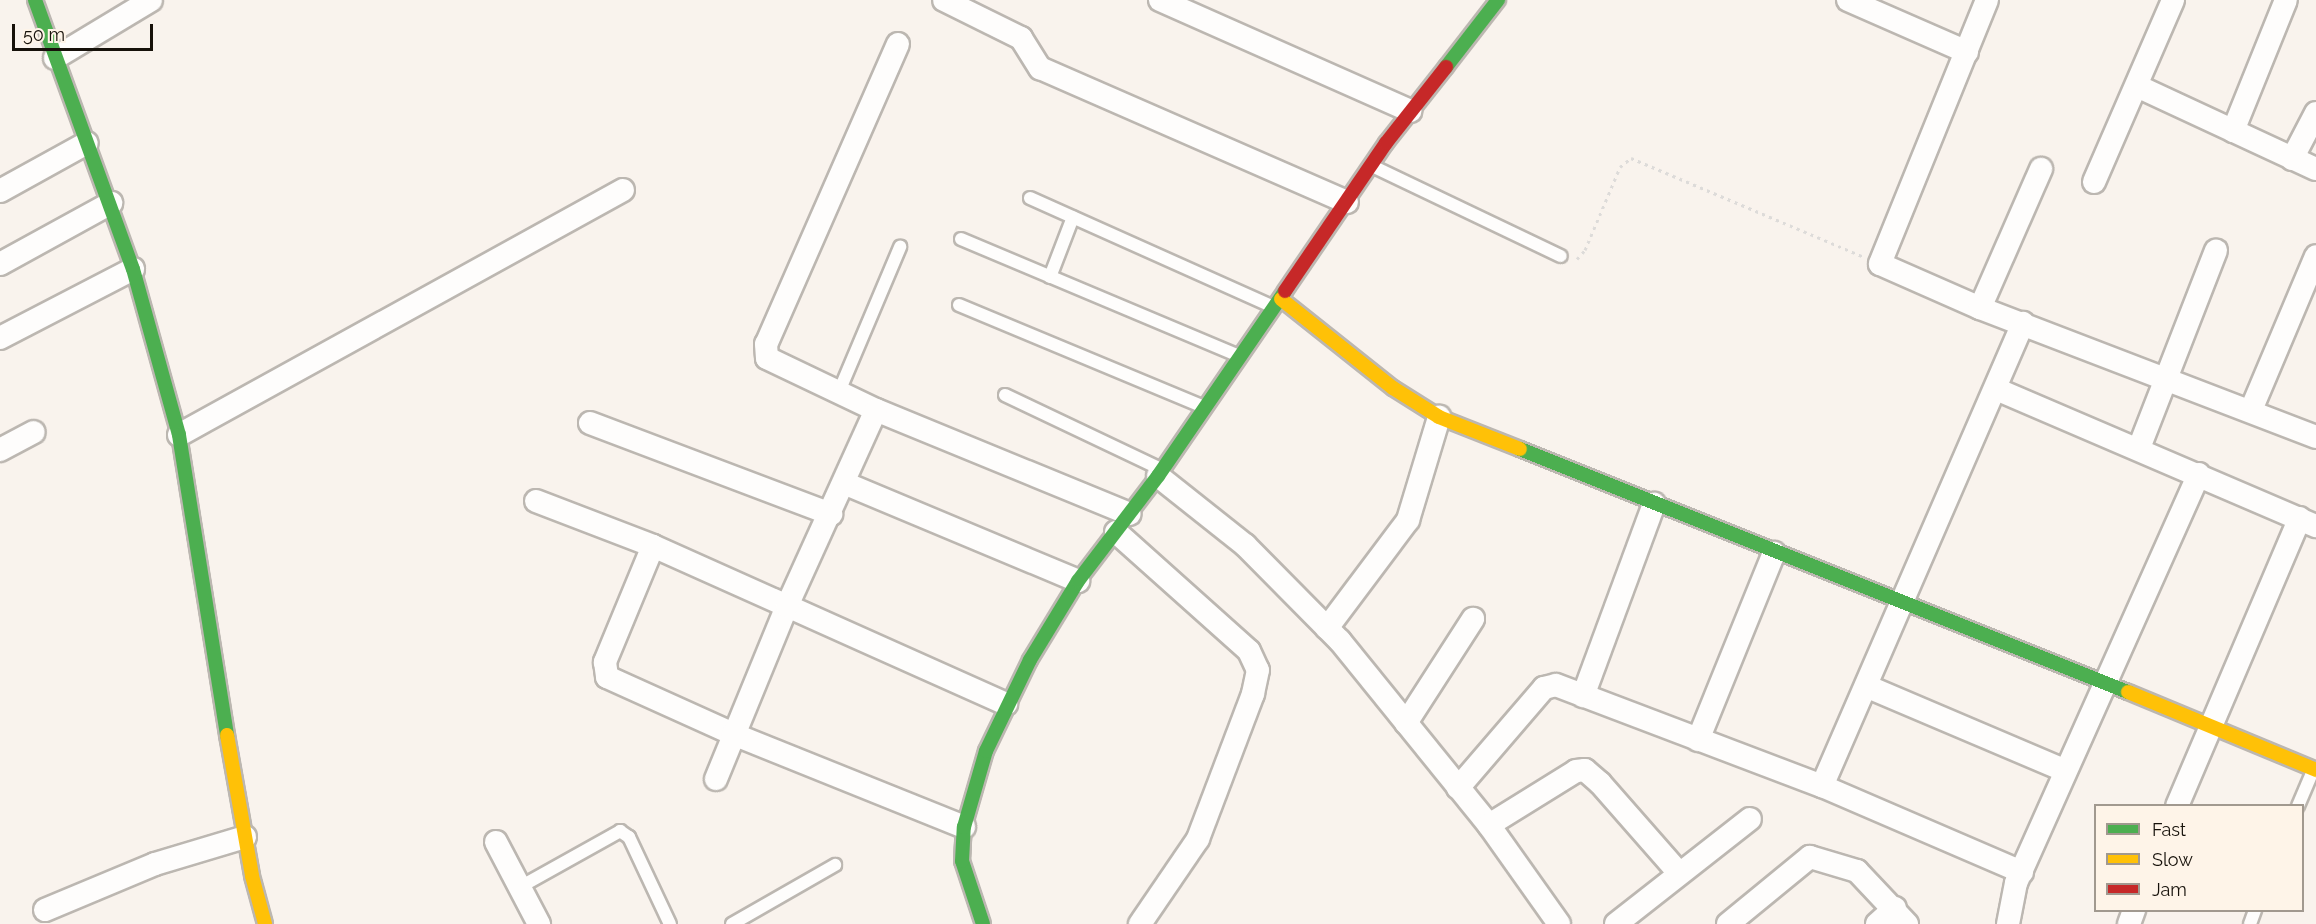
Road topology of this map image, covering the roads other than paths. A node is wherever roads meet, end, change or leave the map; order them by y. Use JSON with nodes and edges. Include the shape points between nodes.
{"nodes":[{"id":1,"x":35,"y":0,"type":"edge"},
{"id":2,"x":151,"y":0,"type":"edge"},
{"id":3,"x":1160,"y":0,"type":"edge"},
{"id":4,"x":1498,"y":0,"type":"edge"},
{"id":5,"x":1848,"y":0,"type":"edge"},
{"id":6,"x":1987,"y":0,"type":"edge"},
{"id":7,"x":2173,"y":0,"type":"edge"},
{"id":8,"x":2286,"y":0,"type":"edge"},
{"id":9,"x":947,"y":1,"type":"edge"},
{"id":10,"x":898,"y":44,"type":"dead end"},
{"id":11,"x":1967,"y":52,"type":"junction"},
{"id":12,"x":55,"y":58,"type":"junction"},
{"id":13,"x":2137,"y":86,"type":"junction"},
{"id":14,"x":1411,"y":111,"type":"junction"},
{"id":15,"x":2316,"y":113,"type":"edge"},
{"id":16,"x":2233,"y":131,"type":"junction"},
{"id":17,"x":87,"y":143,"type":"junction"},
{"id":18,"x":2292,"y":159,"type":"junction"},
{"id":19,"x":1371,"y":165,"type":"junction"},
{"id":20,"x":2041,"y":169,"type":"dead end"},
{"id":21,"x":2316,"y":169,"type":"edge"},
{"id":22,"x":2094,"y":182,"type":"dead end"},
{"id":23,"x":623,"y":190,"type":"dead end"},
{"id":24,"x":0,"y":191,"type":"edge"},
{"id":25,"x":1030,"y":198,"type":"dead end"},
{"id":26,"x":1347,"y":202,"type":"junction"},
{"id":27,"x":111,"y":203,"type":"junction"},
{"id":28,"x":1073,"y":217,"type":"junction"},
{"id":29,"x":961,"y":239,"type":"dead end"},
{"id":30,"x":900,"y":246,"type":"dead end"},
{"id":31,"x":2216,"y":250,"type":"dead end"},
{"id":32,"x":1561,"y":256,"type":"road end"},
{"id":33,"x":0,"y":264,"type":"edge"},
{"id":34,"x":133,"y":269,"type":"junction"},
{"id":35,"x":2313,"y":271,"type":"edge"},
{"id":36,"x":1050,"y":277,"type":"junction"},
{"id":37,"x":1278,"y":303,"type":"junction"},
{"id":38,"x":959,"y":305,"type":"dead end"},
{"id":39,"x":1980,"y":308,"type":"junction"},
{"id":40,"x":2023,"y":322,"type":"junction"},
{"id":41,"x":0,"y":338,"type":"edge"},
{"id":42,"x":1242,"y":357,"type":"junction"},
{"id":43,"x":2168,"y":380,"type":"junction"},
{"id":44,"x":1996,"y":389,"type":"junction"},
{"id":45,"x":838,"y":394,"type":"junction"},
{"id":46,"x":1005,"y":395,"type":"dead end"},
{"id":47,"x":1205,"y":408,"type":"junction"},
{"id":48,"x":876,"y":410,"type":"junction"},
{"id":49,"x":2251,"y":410,"type":"junction"},
{"id":50,"x":1440,"y":417,"type":"junction"},
{"id":51,"x":590,"y":423,"type":"dead end"},
{"id":52,"x":34,"y":432,"type":"dead end"},
{"id":53,"x":179,"y":435,"type":"junction"},
{"id":54,"x":2316,"y":437,"type":"edge"},
{"id":55,"x":2139,"y":448,"type":"junction"},
{"id":56,"x":0,"y":450,"type":"edge"},
{"id":57,"x":1160,"y":473,"type":"junction"},
{"id":58,"x":2199,"y":474,"type":"junction"},
{"id":59,"x":844,"y":483,"type":"junction"},
{"id":60,"x":536,"y":501,"type":"dead end"},
{"id":61,"x":1654,"y":504,"type":"junction"},
{"id":62,"x":831,"y":514,"type":"junction"},
{"id":63,"x":1130,"y":514,"type":"junction"},
{"id":64,"x":2308,"y":522,"type":"edge"},
{"id":65,"x":1116,"y":532,"type":"junction"},
{"id":66,"x":653,"y":546,"type":"junction"},
{"id":67,"x":1774,"y":553,"type":"junction"},
{"id":68,"x":1078,"y":581,"type":"junction"},
{"id":69,"x":1902,"y":603,"type":"junction"},
{"id":70,"x":787,"y":606,"type":"junction"},
{"id":71,"x":1473,"y":619,"type":"dead end"},
{"id":72,"x":1327,"y":628,"type":"junction"},
{"id":73,"x":2106,"y":682,"type":"junction"},
{"id":74,"x":1866,"y":686,"type":"junction"},
{"id":75,"x":1583,"y":696,"type":"junction"},
{"id":76,"x":1006,"y":704,"type":"junction"},
{"id":77,"x":1406,"y":723,"type":"junction"},
{"id":78,"x":2211,"y":727,"type":"junction"},
{"id":79,"x":733,"y":734,"type":"junction"},
{"id":80,"x":1698,"y":740,"type":"junction"},
{"id":81,"x":2315,"y":768,"type":"edge"},
{"id":82,"x":2066,"y":771,"type":"junction"},
{"id":83,"x":716,"y":779,"type":"dead end"},
{"id":84,"x":1822,"y":786,"type":"junction"},
{"id":85,"x":1458,"y":788,"type":"junction"},
{"id":86,"x":2178,"y":804,"type":"edge"},
{"id":87,"x":2299,"y":804,"type":"edge"},
{"id":88,"x":1750,"y":819,"type":"dead end"},
{"id":89,"x":1489,"y":825,"type":"junction"},
{"id":90,"x":963,"y":827,"type":"junction"},
{"id":91,"x":245,"y":837,"type":"junction"},
{"id":92,"x":496,"y":842,"type":"dead end"},
{"id":93,"x":835,"y":865,"type":"dead end"},
{"id":94,"x":2022,"y":872,"type":"junction"},
{"id":95,"x":1679,"y":873,"type":"junction"},
{"id":96,"x":520,"y":887,"type":"junction"},
{"id":97,"x":45,"y":910,"type":"dead end"},
{"id":98,"x":1901,"y":916,"type":"edge"},
{"id":99,"x":977,"y":922,"type":"edge"},
{"id":100,"x":1146,"y":922,"type":"edge"},
{"id":101,"x":1735,"y":922,"type":"edge"},
{"id":102,"x":265,"y":924,"type":"edge"},
{"id":103,"x":539,"y":924,"type":"edge"},
{"id":104,"x":670,"y":924,"type":"edge"},
{"id":105,"x":732,"y":924,"type":"edge"},
{"id":106,"x":1559,"y":924,"type":"edge"},
{"id":107,"x":1616,"y":924,"type":"edge"},
{"id":108,"x":1877,"y":924,"type":"edge"},
{"id":109,"x":2008,"y":924,"type":"edge"}],
"edges":[{"from":1,"to":12,"type":"street"},
{"from":2,"to":12,"type":"street"},
{"from":3,"to":14,"type":"street"},
{"from":4,"to":14,"type":"street"},
{"from":5,"to":11,"type":"street"},
{"from":6,"to":11,"type":"street"},
{"from":7,"to":13,"type":"street"},
{"from":8,"to":16,"type":"street"},
{"from":9,"to":26,"type":"street","via":[[1021,38],[1040,68]]},
{"from":10,"to":45,"type":"street","via":[[766,344],[765,352],[771,362]]},
{"from":11,"to":39,"type":"street","via":[[1880,264]]},
{"from":12,"to":17,"type":"street"},
{"from":13,"to":16,"type":"street"},
{"from":13,"to":22,"type":"street"},
{"from":14,"to":19,"type":"street"},
{"from":15,"to":18,"type":"street"},
{"from":16,"to":18,"type":"street"},
{"from":17,"to":24,"type":"street"},
{"from":17,"to":27,"type":"street"},
{"from":18,"to":21,"type":"street"},
{"from":19,"to":26,"type":"street"},
{"from":19,"to":32,"type":"lane"},
{"from":20,"to":39,"type":"street"},
{"from":23,"to":53,"type":"street"},
{"from":25,"to":28,"type":"lane"},
{"from":26,"to":37,"type":"street"},
{"from":27,"to":33,"type":"street"},
{"from":27,"to":34,"type":"street"},
{"from":28,"to":36,"type":"lane"},
{"from":28,"to":37,"type":"lane"},
{"from":29,"to":36,"type":"lane"},
{"from":30,"to":45,"type":"lane"},
{"from":31,"to":43,"type":"street"},
{"from":34,"to":41,"type":"street"},
{"from":34,"to":53,"type":"street"},
{"from":35,"to":49,"type":"street"},
{"from":36,"to":42,"type":"lane"},
{"from":37,"to":42,"type":"street"},
{"from":37,"to":50,"type":"street","via":[[1414,403]]},
{"from":38,"to":47,"type":"lane"},
{"from":39,"to":40,"type":"street"},
{"from":40,"to":43,"type":"street"},
{"from":40,"to":44,"type":"street"},
{"from":42,"to":47,"type":"street"},
{"from":43,"to":49,"type":"street"},
{"from":43,"to":55,"type":"street"},
{"from":44,"to":55,"type":"street"},
{"from":44,"to":69,"type":"street"},
{"from":45,"to":48,"type":"street"},
{"from":46,"to":57,"type":"lane"},
{"from":47,"to":57,"type":"street"},
{"from":48,"to":59,"type":"street"},
{"from":48,"to":63,"type":"street"},
{"from":49,"to":54,"type":"street"},
{"from":50,"to":61,"type":"street"},
{"from":50,"to":72,"type":"street","via":[[1408,520]]},
{"from":51,"to":62,"type":"street"},
{"from":52,"to":56,"type":"street"},
{"from":53,"to":91,"type":"street","via":[[201,588]]},
{"from":55,"to":58,"type":"street"},
{"from":57,"to":63,"type":"street"},
{"from":57,"to":72,"type":"street","via":[[1245,545]]},
{"from":58,"to":64,"type":"street"},
{"from":58,"to":73,"type":"street"},
{"from":59,"to":62,"type":"street"},
{"from":59,"to":68,"type":"street"},
{"from":60,"to":66,"type":"street"},
{"from":61,"to":67,"type":"street"},
{"from":61,"to":75,"type":"street"},
{"from":62,"to":70,"type":"street"},
{"from":63,"to":65,"type":"street"},
{"from":64,"to":78,"type":"street"},
{"from":65,"to":68,"type":"street"},
{"from":65,"to":100,"type":"street","via":[[1249,651],[1258,670],[1253,694],[1198,839]]},
{"from":66,"to":70,"type":"street"},
{"from":66,"to":79,"type":"street","via":[[604,670],[613,682]]},
{"from":67,"to":69,"type":"street"},
{"from":67,"to":80,"type":"street"},
{"from":68,"to":76,"type":"street"},
{"from":69,"to":73,"type":"street"},
{"from":69,"to":74,"type":"street"},
{"from":70,"to":76,"type":"street"},
{"from":70,"to":79,"type":"street"},
{"from":71,"to":77,"type":"street"},
{"from":72,"to":77,"type":"street"},
{"from":73,"to":78,"type":"street"},
{"from":73,"to":82,"type":"street"},
{"from":74,"to":82,"type":"street"},
{"from":74,"to":84,"type":"street"},
{"from":75,"to":80,"type":"street"},
{"from":75,"to":85,"type":"street","via":[[1556,685],[1544,688]]},
{"from":76,"to":90,"type":"street","via":[[986,751]]},
{"from":77,"to":85,"type":"street"},
{"from":78,"to":81,"type":"street"},
{"from":78,"to":86,"type":"street"},
{"from":79,"to":83,"type":"street"},
{"from":79,"to":90,"type":"street"},
{"from":80,"to":84,"type":"street"},
{"from":81,"to":87,"type":"lane"},
{"from":82,"to":94,"type":"street"},
{"from":84,"to":94,"type":"street"},
{"from":85,"to":89,"type":"street"},
{"from":88,"to":95,"type":"street"},
{"from":89,"to":95,"type":"street","via":[[1576,771],[1585,770]]},
{"from":89,"to":106,"type":"street"},
{"from":90,"to":99,"type":"street","via":[[962,861]]},
{"from":91,"to":97,"type":"street","via":[[155,864]]},
{"from":91,"to":102,"type":"street"},
{"from":92,"to":96,"type":"street"},
{"from":93,"to":105,"type":"lane"},
{"from":94,"to":109,"type":"street"},
{"from":95,"to":107,"type":"street"},
{"from":96,"to":103,"type":"street"},
{"from":96,"to":104,"type":"lane","via":[[620,831],[629,837]]},
{"from":98,"to":101,"type":"street","via":[[1857,871],[1810,857]]},
{"from":98,"to":108,"type":"street"}]}
